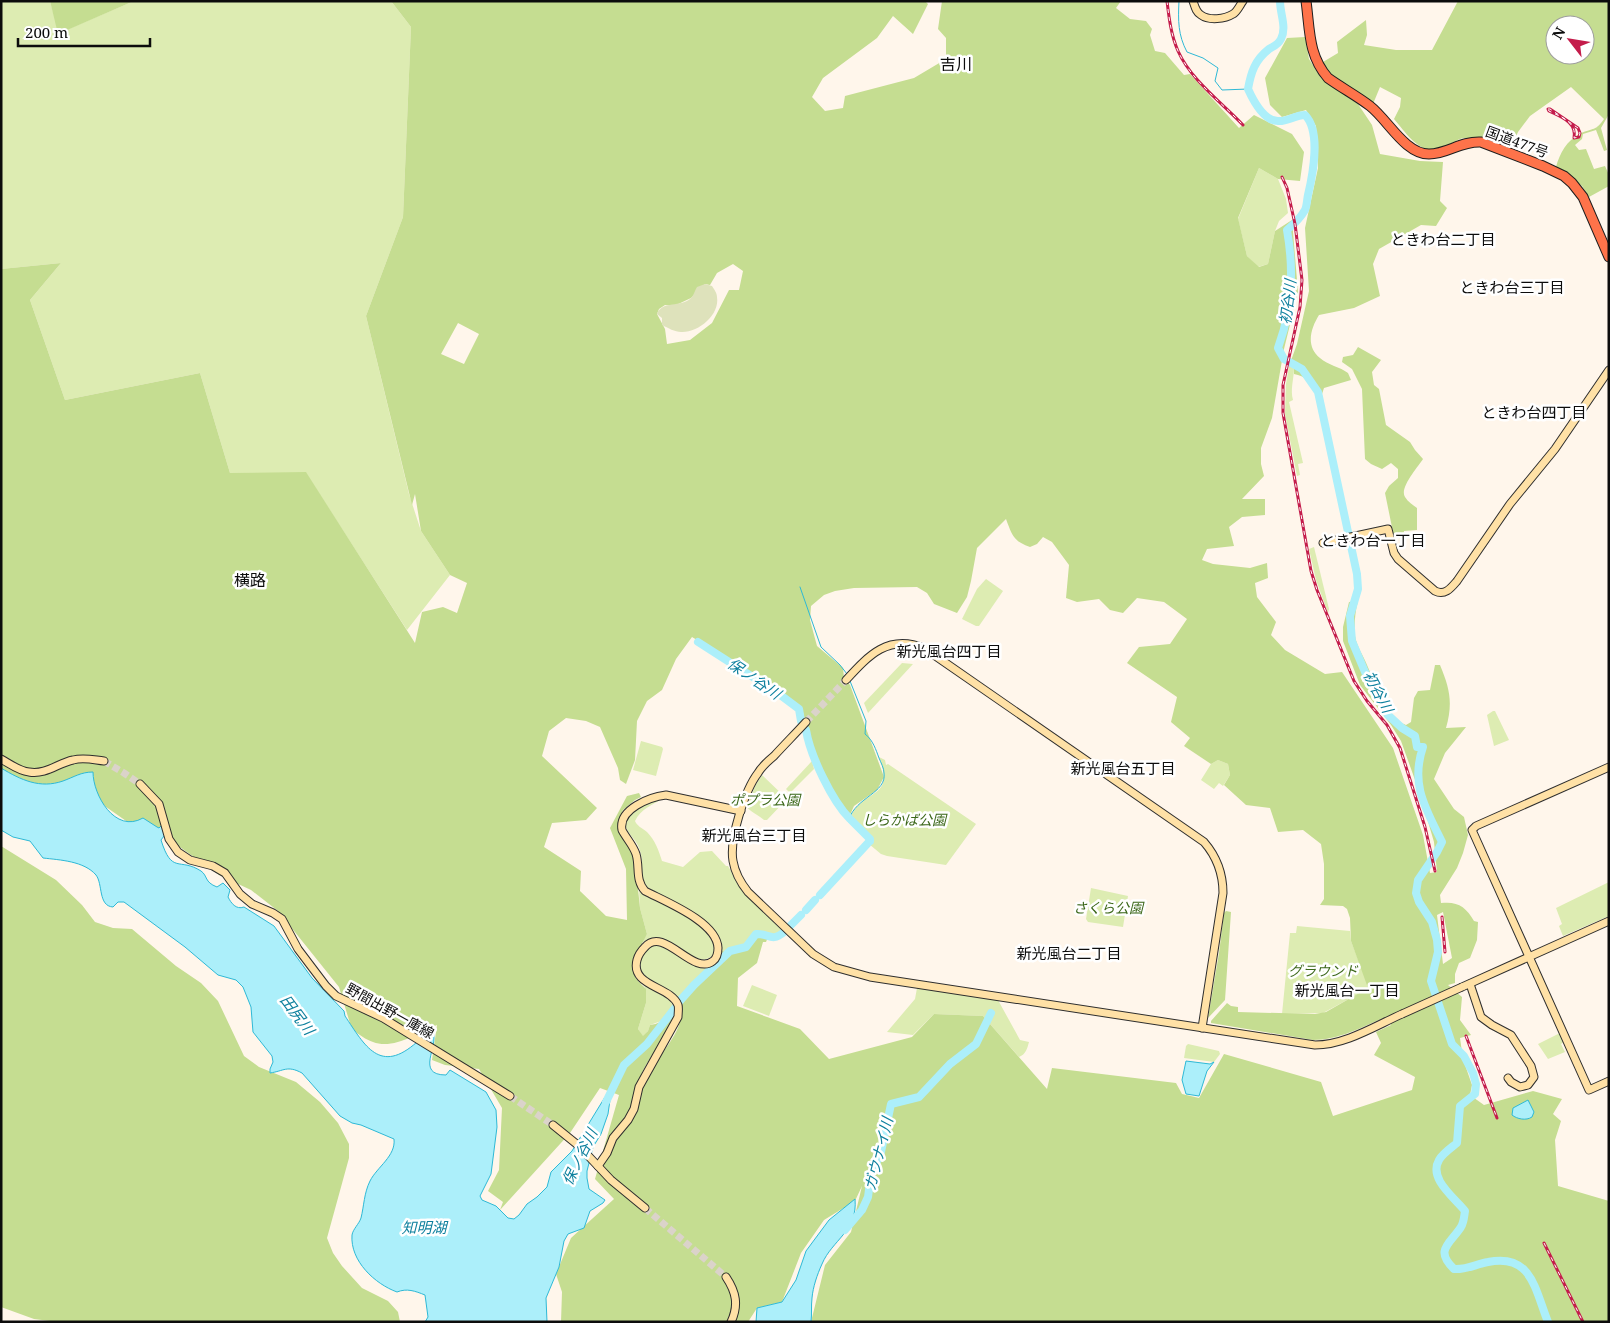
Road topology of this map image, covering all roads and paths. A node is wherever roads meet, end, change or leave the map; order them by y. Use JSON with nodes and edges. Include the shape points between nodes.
{"nodes":[{"id":1,"x":1193,"y":1,"type":"edge"},
{"id":2,"x":1243,"y":1,"type":"edge"},
{"id":3,"x":1306,"y":1,"type":"edge"},
{"id":4,"x":1609,"y":257,"type":"edge"},
{"id":5,"x":1609,"y":370,"type":"edge"},
{"id":6,"x":1323,"y":543,"type":"dead end"},
{"id":7,"x":846,"y":680,"type":"tunnel mouth"},
{"id":8,"x":806,"y":722,"type":"tunnel mouth"},
{"id":9,"x":1,"y":758,"type":"edge"},
{"id":10,"x":104,"y":762,"type":"tunnel mouth"},
{"id":11,"x":1609,"y":767,"type":"edge"},
{"id":12,"x":140,"y":784,"type":"tunnel mouth"},
{"id":13,"x":741,"y":811,"type":"junction"},
{"id":14,"x":1609,"y":921,"type":"edge"},
{"id":15,"x":1529,"y":957,"type":"junction"},
{"id":16,"x":1470,"y":984,"type":"junction"},
{"id":17,"x":1202,"y":1028,"type":"junction"},
{"id":18,"x":1508,"y":1078,"type":"dead end"},
{"id":19,"x":1609,"y":1081,"type":"edge"},
{"id":20,"x":510,"y":1096,"type":"tunnel mouth"},
{"id":21,"x":553,"y":1125,"type":"tunnel mouth"},
{"id":22,"x":595,"y":1163,"type":"junction"},
{"id":23,"x":645,"y":1208,"type":"tunnel mouth"},
{"id":24,"x":726,"y":1277,"type":"tunnel mouth"},
{"id":25,"x":731,"y":1322,"type":"edge"}],
"edges":[{"from":1,"to":2,"type":"street","via":[[1196,10],[1210,19],[1234,14]]},
{"from":3,"to":4,"type":"highway","name":"国道477号","via":[[1312,51],[1328,78],[1369,105],[1405,143],[1420,153],[1441,153],[1471,141],[1481,142],[1564,176],[1583,197]]},
{"from":5,"to":6,"type":"street","via":[[1446,592],[1435,591],[1398,559],[1388,530]]},
{"from":7,"to":17,"type":"street","via":[[869,655],[881,648],[903,643],[924,648],[1204,842],[1217,861],[1223,893]]},
{"from":8,"to":13,"type":"street","via":[[759,770]]},
{"from":9,"to":10,"type":"street","via":[[29,772],[42,772],[88,758]]},
{"from":11,"to":15,"type":"street","via":[[1473,829]]},
{"from":12,"to":20,"type":"street","name":"野間出野一庫線","via":[[159,804],[173,846],[183,857],[214,866],[225,873],[252,904],[282,919],[298,949],[336,996],[383,1018]]},
{"from":13,"to":17,"type":"street","via":[[732,854],[740,882],[813,954],[834,967],[870,976]]},
{"from":13,"to":22,"type":"street","via":[[666,795],[640,803],[623,819],[622,830],[637,856],[642,887],[696,918],[718,942],[718,952],[711,963],[704,964],[663,942],[654,941],[642,949],[636,968],[639,974],[644,981],[672,997],[678,1006],[678,1017],[639,1087],[628,1120],[613,1138],[607,1153]]},
{"from":14,"to":15,"type":"street"},
{"from":15,"to":16,"type":"street"},
{"from":15,"to":19,"type":"street","via":[[1589,1090]]},
{"from":16,"to":17,"type":"street","bridge":true,"via":[[1340,1042],[1326,1045]]},
{"from":16,"to":18,"type":"street","via":[[1481,1017],[1511,1035],[1531,1066],[1534,1077],[1528,1085],[1520,1087]]},
{"from":21,"to":22,"type":"street"},
{"from":22,"to":23,"type":"street"},
{"from":24,"to":25,"type":"street","via":[[737,1304]]}]}
